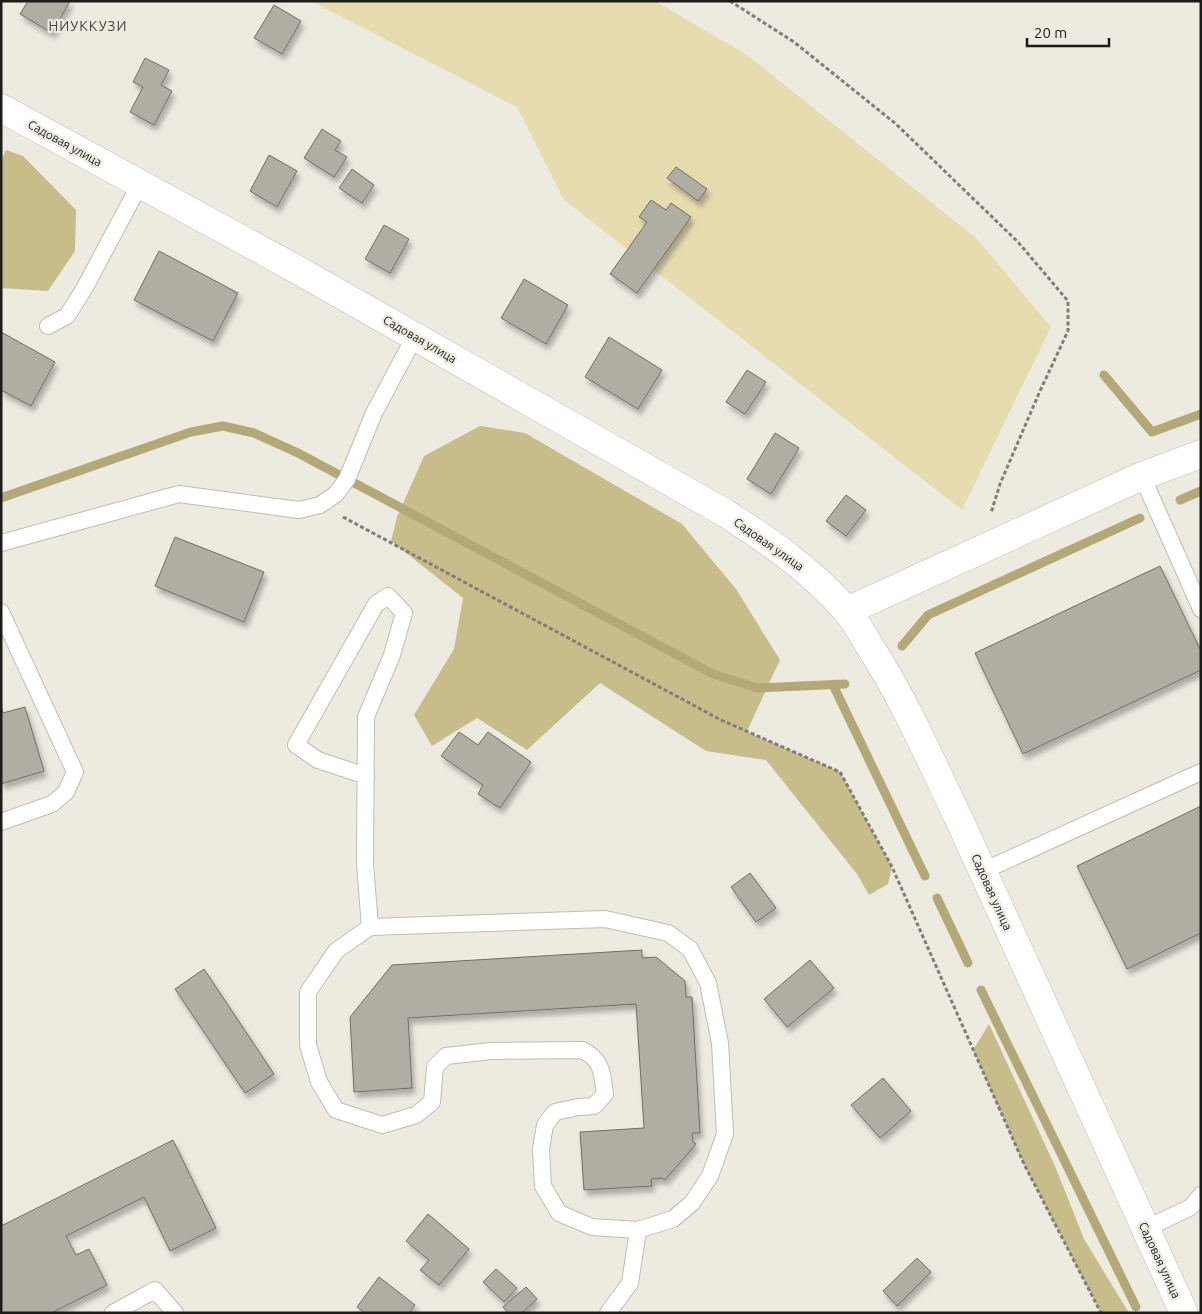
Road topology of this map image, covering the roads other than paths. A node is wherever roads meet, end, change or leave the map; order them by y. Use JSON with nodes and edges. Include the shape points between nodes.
{"nodes":[{"id":1,"x":1,"y":108,"type":"edge"},
{"id":2,"x":140,"y":184,"type":"junction"},
{"id":3,"x":48,"y":326,"type":"dead end"},
{"id":4,"x":414,"y":336,"type":"junction"},
{"id":5,"x":1201,"y":454,"type":"edge"},
{"id":6,"x":1142,"y":476,"type":"junction"},
{"id":7,"x":1,"y":543,"type":"edge"},
{"id":8,"x":1201,"y":609,"type":"edge"},
{"id":9,"x":847,"y":611,"type":"junction"},
{"id":10,"x":1,"y":612,"type":"edge"},
{"id":11,"x":1201,"y":772,"type":"edge"},
{"id":12,"x":366,"y":776,"type":"junction"},
{"id":13,"x":1,"y":822,"type":"edge"},
{"id":14,"x":983,"y":871,"type":"junction"},
{"id":15,"x":370,"y":927,"type":"junction"},
{"id":16,"x":1201,"y":1195,"type":"edge"},
{"id":17,"x":1145,"y":1229,"type":"junction"},
{"id":18,"x":638,"y":1230,"type":"junction"},
{"id":19,"x":113,"y":1313,"type":"edge"},
{"id":20,"x":175,"y":1313,"type":"edge"},
{"id":21,"x":608,"y":1313,"type":"edge"},
{"id":22,"x":1184,"y":1313,"type":"edge"}],
"edges":[{"from":1,"to":2,"type":"main road","name":"Садовая улица"},
{"from":2,"to":3,"type":"lane","via":[[67,316]]},
{"from":2,"to":4,"type":"main road","name":"Садовая улица"},
{"from":4,"to":7,"type":"lane","via":[[374,413],[347,479],[336,494],[320,504],[299,510],[179,494]]},
{"from":4,"to":9,"type":"main road","name":"Садовая улица","via":[[733,518],[808,571]]},
{"from":5,"to":6,"type":"main road"},
{"from":6,"to":8,"type":"lane"},
{"from":6,"to":9,"type":"main road"},
{"from":9,"to":14,"type":"main road","name":"Садовая улица","via":[[890,679],[920,736]]},
{"from":10,"to":13,"type":"lane","via":[[75,772],[66,792],[52,804]]},
{"from":11,"to":14,"type":"lane"},
{"from":12,"to":12,"type":"lane","via":[[366,717],[392,656],[404,613],[388,596],[376,604],[296,745],[318,760]]},
{"from":12,"to":15,"type":"lane","via":[[365,864]]},
{"from":14,"to":17,"type":"main road","name":"Садовая улица"},
{"from":15,"to":18,"type":"lane","via":[[605,919],[668,933],[690,949],[708,983],[720,1043],[725,1134],[710,1176],[692,1203],[673,1219]]},
{"from":15,"to":18,"type":"lane","via":[[336,951],[308,992],[308,1045],[319,1082],[336,1110],[382,1125],[416,1115],[432,1102],[435,1067],[446,1056],[491,1051],[582,1050],[592,1055],[602,1070],[605,1094],[594,1106],[555,1112],[545,1125],[541,1148],[543,1186],[559,1213],[592,1227]]},
{"from":16,"to":17,"type":"lane","via":[[1191,1207]]},
{"from":17,"to":22,"type":"main road","name":"Садовая улица"},
{"from":18,"to":21,"type":"lane","via":[[630,1283]]},
{"from":19,"to":20,"type":"lane","via":[[155,1290]]}]}
